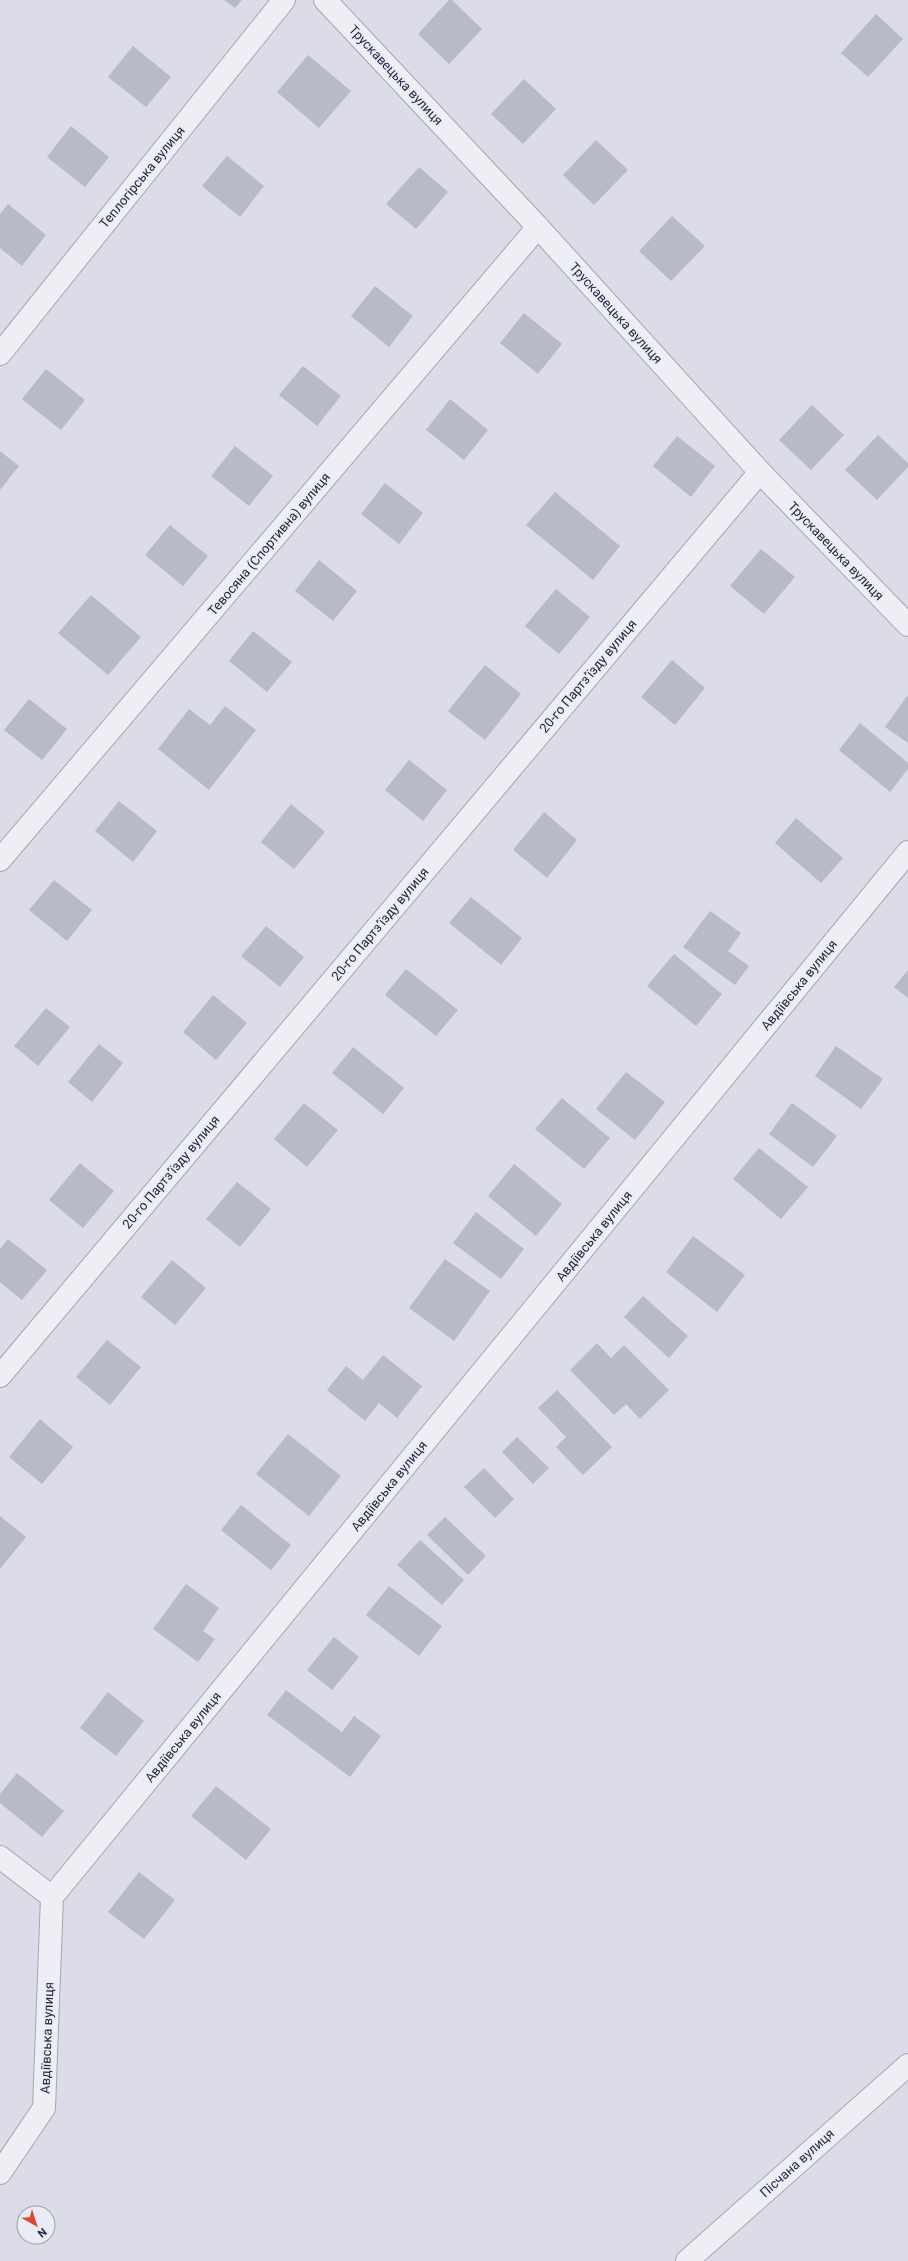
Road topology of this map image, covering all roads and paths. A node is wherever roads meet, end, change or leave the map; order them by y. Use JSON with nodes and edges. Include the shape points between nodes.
{"nodes":[{"id":1,"x":284,"y":0,"type":"edge"},
{"id":2,"x":325,"y":0,"type":"edge"},
{"id":3,"x":538,"y":228,"type":"junction"},
{"id":4,"x":0,"y":354,"type":"edge"},
{"id":5,"x":760,"y":472,"type":"junction"},
{"id":6,"x":908,"y":625,"type":"edge"},
{"id":7,"x":908,"y":852,"type":"edge"},
{"id":8,"x":0,"y":860,"type":"edge"},
{"id":9,"x":0,"y":1376,"type":"edge"},
{"id":10,"x":0,"y":1857,"type":"edge"},
{"id":11,"x":52,"y":1897,"type":"junction"},
{"id":12,"x":908,"y":2065,"type":"edge"},
{"id":13,"x":0,"y":2172,"type":"edge"},
{"id":14,"x":687,"y":2261,"type":"edge"}],
"edges":[{"from":1,"to":4,"type":"street","name":"Теплогірська вулиця"},
{"from":2,"to":3,"type":"street","name":"Трускавецька вулиця"},
{"from":3,"to":5,"type":"street","name":"Трускавецька вулиця"},
{"from":3,"to":8,"type":"street","name":"Тевосяна (Спортивна) вулиця"},
{"from":5,"to":6,"type":"street","name":"Трускавецька вулиця"},
{"from":5,"to":9,"type":"street","name":"20-го Партз’їзду вулиця"},
{"from":7,"to":11,"type":"street","name":"Авдіївська вулиця"},
{"from":10,"to":11,"type":"street"},
{"from":11,"to":13,"type":"street","name":"Авдіївська вулиця","via":[[44,2108]]},
{"from":12,"to":14,"type":"street","name":"Пiсчана вулиця"}]}
